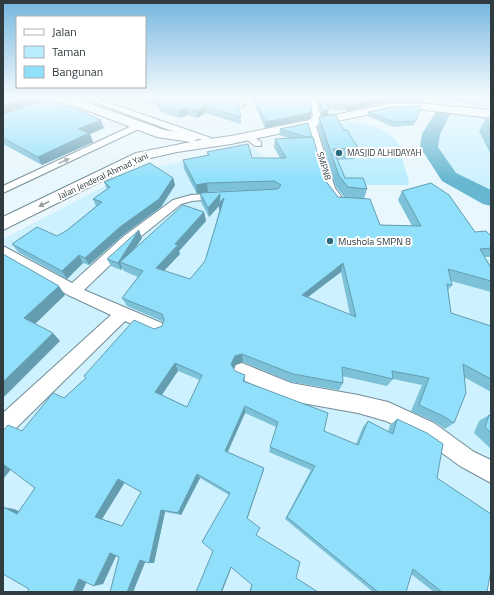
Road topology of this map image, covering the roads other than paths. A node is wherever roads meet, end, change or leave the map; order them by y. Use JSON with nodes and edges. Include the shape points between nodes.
{"nodes":[{"id":1,"x":147,"y":125,"type":"edge"},
{"id":2,"x":147,"y":125,"type":"edge"},
{"id":3,"x":286,"y":125,"type":"edge"},
{"id":4,"x":299,"y":125,"type":"edge"},
{"id":5,"x":315,"y":125,"type":"edge"},
{"id":6,"x":152,"y":127,"type":"junction"},
{"id":7,"x":141,"y":156,"type":"junction"},
{"id":8,"x":3,"y":190,"type":"edge"},
{"id":9,"x":232,"y":196,"type":"edge"},
{"id":10,"x":353,"y":204,"type":"edge"},
{"id":11,"x":3,"y":224,"type":"edge"},
{"id":12,"x":3,"y":251,"type":"edge"},
{"id":13,"x":74,"y":291,"type":"junction"},
{"id":14,"x":123,"y":313,"type":"junction"},
{"id":15,"x":158,"y":329,"type":"edge"},
{"id":16,"x":242,"y":371,"type":"dead end"},
{"id":17,"x":3,"y":427,"type":"edge"},
{"id":18,"x":491,"y":472,"type":"edge"}],
"edges":[{"from":1,"to":6,"type":"main road","name":"Jalan Jenderal Ahmad Yani"},
{"from":2,"to":6,"type":"street"},
{"from":3,"to":6,"type":"main road","name":"Jalan Jenderal Ahmad Yani","via":[[210,138],[186,138]]},
{"from":4,"to":7,"type":"main road","name":"Jalan Jenderal Ahmad Yani","via":[[253,140],[177,148]]},
{"from":5,"to":10,"type":"street","name":"SMPN8","via":[[330,188],[341,203]]},
{"from":6,"to":7,"type":"main road","via":[[167,140],[165,145]]},
{"from":8,"to":6,"type":"street","one_way":true},
{"from":7,"to":11,"type":"main road","name":"Jalan Jenderal Ahmad Yani","one_way":true},
{"from":9,"to":13,"type":"street","via":[[190,198],[177,202],[128,239]]},
{"from":12,"to":13,"type":"street"},
{"from":13,"to":14,"type":"street"},
{"from":14,"to":15,"type":"street"},
{"from":14,"to":17,"type":"street"},
{"from":16,"to":18,"type":"street","via":[[291,392],[388,412],[427,430],[467,460]]}]}
